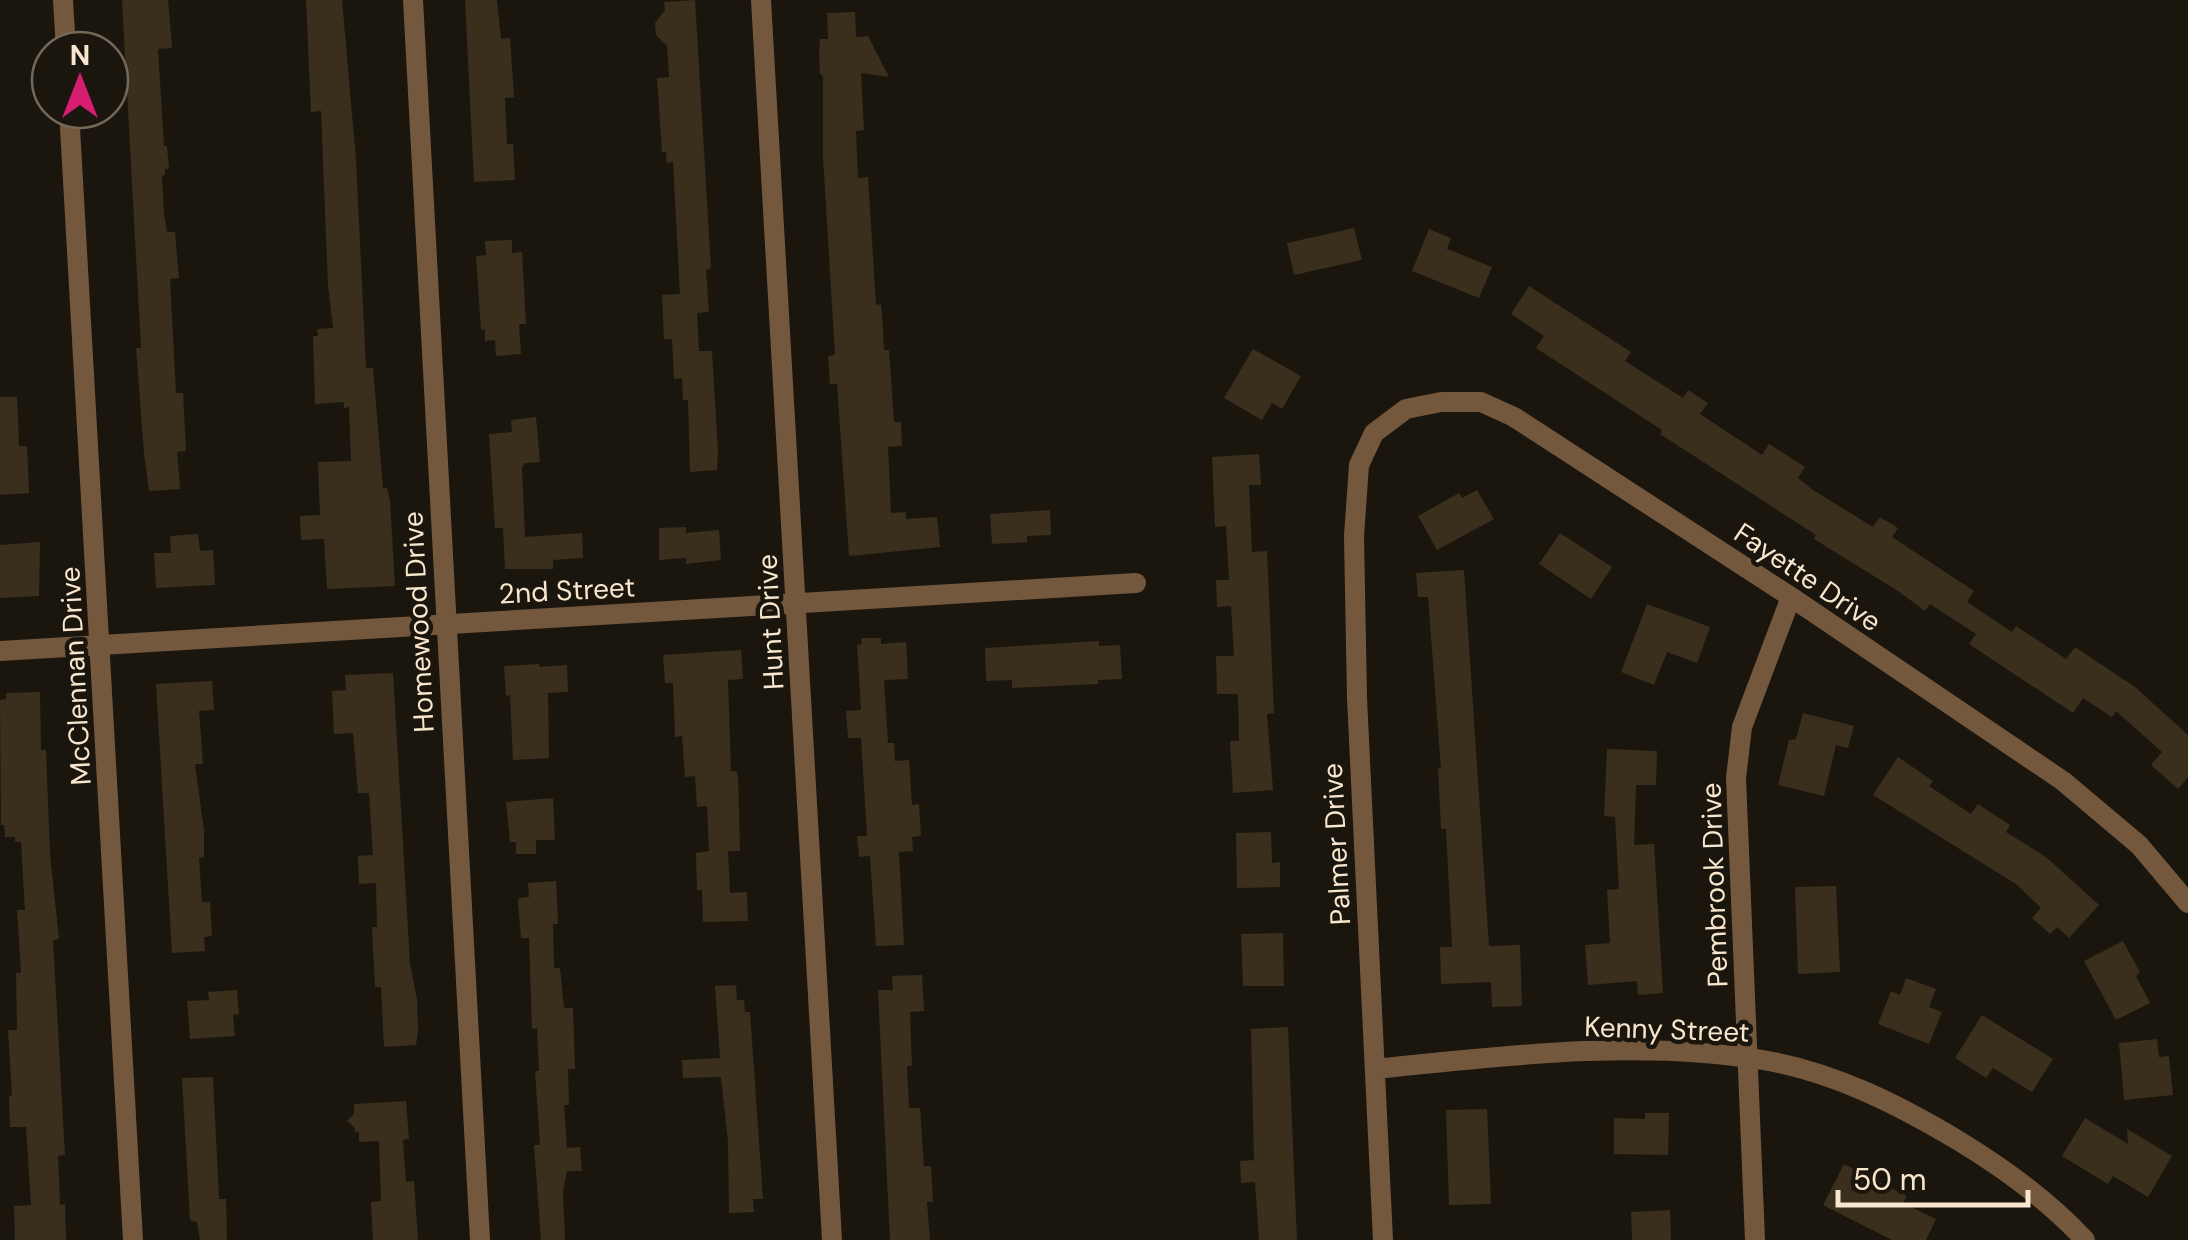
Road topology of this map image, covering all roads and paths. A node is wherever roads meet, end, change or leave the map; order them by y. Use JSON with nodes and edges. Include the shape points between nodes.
{"nodes":[{"id":1,"x":63,"y":0,"type":"edge"},
{"id":2,"x":413,"y":0,"type":"edge"},
{"id":3,"x":761,"y":0,"type":"edge"},
{"id":4,"x":65,"y":30,"type":"edge"},
{"id":5,"x":71,"y":130,"type":"edge"},
{"id":6,"x":1367,"y":447,"type":"joint"},
{"id":7,"x":1136,"y":583,"type":"dead end"},
{"id":8,"x":1792,"y":598,"type":"junction"},
{"id":9,"x":796,"y":606,"type":"junction"},
{"id":10,"x":445,"y":624,"type":"junction"},
{"id":11,"x":101,"y":644,"type":"junction"},
{"id":12,"x":0,"y":650,"type":"edge"},
{"id":13,"x":2188,"y":903,"type":"edge"},
{"id":14,"x":1747,"y":1058,"type":"junction"},
{"id":15,"x":1375,"y":1070,"type":"junction"},
{"id":16,"x":133,"y":1240,"type":"edge"},
{"id":17,"x":480,"y":1240,"type":"edge"},
{"id":18,"x":832,"y":1240,"type":"edge"},
{"id":19,"x":1383,"y":1240,"type":"edge"},
{"id":20,"x":1754,"y":1240,"type":"edge"},
{"id":21,"x":2085,"y":1240,"type":"edge"}],
"edges":[{"from":1,"to":4,"type":"street"},
{"from":2,"to":10,"type":"street","name":"Homewood Drive"},
{"from":3,"to":9,"type":"street","name":"Hunt Drive"},
{"from":5,"to":11,"type":"street","name":"McClennan Drive"},
{"from":6,"to":8,"type":"street","name":"Fayette Drive","via":[[1406,408],[1481,402]]},
{"from":6,"to":15,"type":"street","name":"Palmer Drive","via":[[1354,536]]},
{"from":7,"to":9,"type":"street","name":"2nd Street"},
{"from":8,"to":13,"type":"street","name":"Fayette Drive","via":[[2062,781],[2139,845]]},
{"from":8,"to":14,"type":"street","name":"Pembrook Drive","via":[[1742,727],[1736,778]]},
{"from":9,"to":10,"type":"street","name":"2nd Street"},
{"from":9,"to":18,"type":"street","name":"Hunt Drive"},
{"from":10,"to":11,"type":"street","name":"2nd Street"},
{"from":10,"to":17,"type":"street","name":"Homewood Drive"},
{"from":11,"to":12,"type":"street","name":"2nd Street"},
{"from":11,"to":16,"type":"street","name":"McClennan Drive"},
{"from":14,"to":15,"type":"street","name":"Kenny Street","via":[[1579,1052]]},
{"from":14,"to":20,"type":"street","name":"Pembrook Drive"},
{"from":14,"to":21,"type":"street","name":"Kenny Street","via":[[1832,1079],[1902,1107],[2010,1172]]},
{"from":15,"to":19,"type":"street","name":"Palmer Drive"}]}
